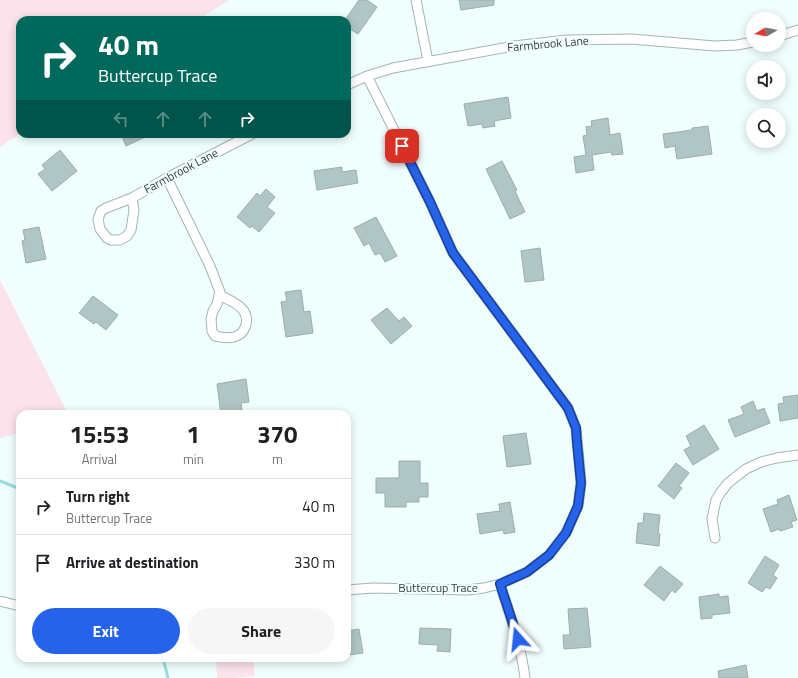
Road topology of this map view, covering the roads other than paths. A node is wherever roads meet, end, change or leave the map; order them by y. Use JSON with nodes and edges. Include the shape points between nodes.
{"nodes":[{"id":1,"x":416,"y":0,"type":"edge"},
{"id":2,"x":798,"y":30,"type":"edge"},
{"id":3,"x":786,"y":34,"type":"edge"},
{"id":4,"x":746,"y":43,"type":"edge"},
{"id":5,"x":428,"y":61,"type":"junction"},
{"id":6,"x":367,"y":76,"type":"junction"},
{"id":7,"x":351,"y":83,"type":"edge"},
{"id":8,"x":244,"y":138,"type":"edge"},
{"id":9,"x":167,"y":178,"type":"junction"},
{"id":10,"x":132,"y":198,"type":"junction"},
{"id":11,"x":219,"y":295,"type":"junction"},
{"id":12,"x":798,"y":455,"type":"edge"},
{"id":13,"x":715,"y":538,"type":"dead end"},
{"id":14,"x":500,"y":584,"type":"junction"},
{"id":15,"x":351,"y":590,"type":"edge"},
{"id":16,"x":0,"y":601,"type":"edge"},
{"id":17,"x":16,"y":605,"type":"edge"},
{"id":18,"x":525,"y":678,"type":"edge"}],
"edges":[{"from":1,"to":5,"type":"street"},
{"from":2,"to":3,"type":"street"},
{"from":4,"to":5,"type":"street","name":"Farmbrook Lane","via":[[715,46],[631,39],[567,40]]},
{"from":5,"to":6,"type":"street","name":"Farmbrook Lane"},
{"from":6,"to":7,"type":"street","name":"Farmbrook Lane"},
{"from":6,"to":14,"type":"street","name":"Buttercup Trace","via":[[453,253],[568,408],[576,428],[581,483],[578,506],[566,533],[549,555],[527,572]]},
{"from":8,"to":9,"type":"street","name":"Farmbrook Lane"},
{"from":9,"to":10,"type":"street","name":"Farmbrook Lane"},
{"from":9,"to":11,"type":"street","via":[[210,266]]},
{"from":10,"to":10,"type":"street","name":"Farmbrook Lane","via":[[101,211],[98,218],[100,229],[107,238],[120,240],[131,230],[134,210]]},
{"from":11,"to":11,"type":"street","via":[[211,319],[212,331],[215,336],[232,338],[244,329],[246,315],[234,302]]},
{"from":12,"to":13,"type":"street","via":[[761,462],[746,469],[728,484],[716,500],[712,519]]},
{"from":14,"to":15,"type":"street","name":"Buttercup Trace","via":[[467,590]]},
{"from":14,"to":18,"type":"street","via":[[518,639]]},
{"from":16,"to":17,"type":"street"}]}
